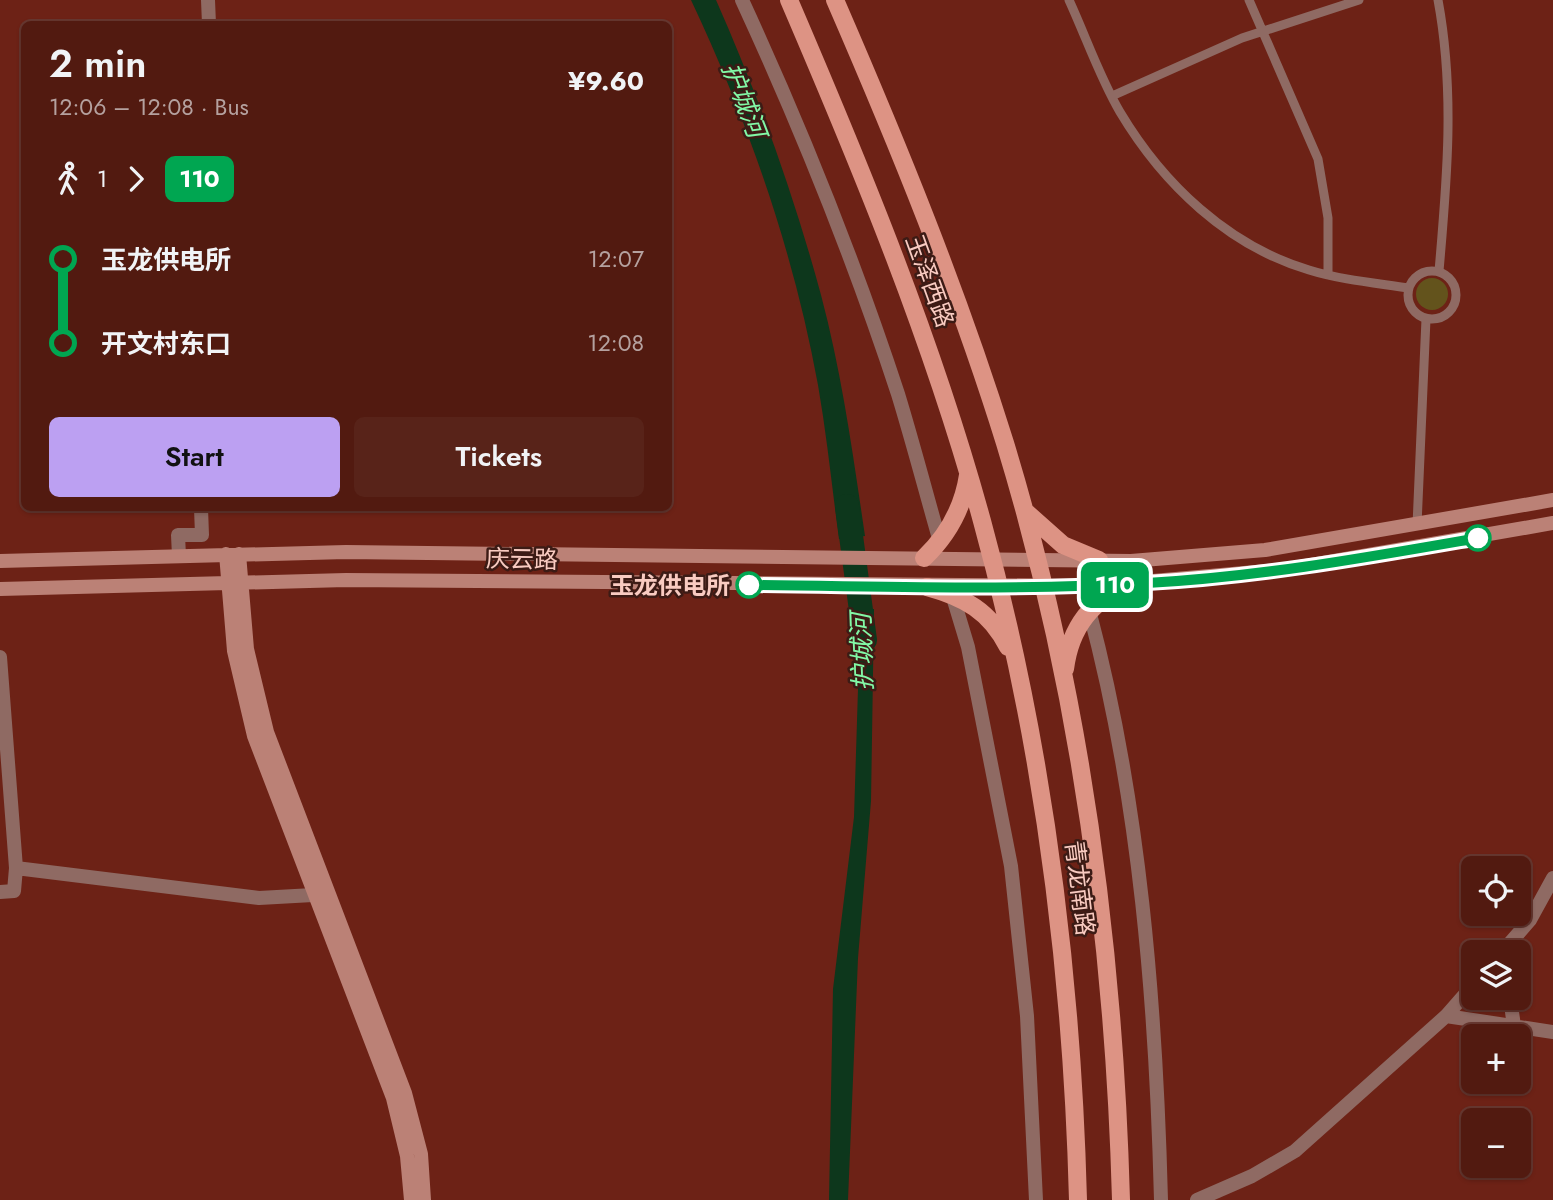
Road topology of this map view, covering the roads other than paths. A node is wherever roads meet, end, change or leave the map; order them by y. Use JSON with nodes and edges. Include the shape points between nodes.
{"nodes":[{"id":1,"x":208,"y":0,"type":"edge"},
{"id":2,"x":742,"y":0,"type":"edge"},
{"id":3,"x":789,"y":0,"type":"edge"},
{"id":4,"x":835,"y":0,"type":"edge"},
{"id":5,"x":1069,"y":0,"type":"edge"},
{"id":6,"x":1249,"y":0,"type":"edge"},
{"id":7,"x":1359,"y":0,"type":"edge"},
{"id":8,"x":1438,"y":0,"type":"edge"},
{"id":9,"x":1334,"y":4,"type":"edge"},
{"id":10,"x":209,"y":21,"type":"edge"},
{"id":11,"x":1263,"y":31,"type":"junction"},
{"id":12,"x":1112,"y":96,"type":"junction"},
{"id":13,"x":1439,"y":271,"type":"junction"},
{"id":14,"x":1328,"y":275,"type":"junction"},
{"id":15,"x":1409,"y":288,"type":"junction"},
{"id":16,"x":1426,"y":318,"type":"junction"},
{"id":17,"x":968,"y":471,"type":"junction"},
{"id":18,"x":1553,"y":500,"type":"edge"},
{"id":19,"x":1024,"y":509,"type":"junction"},
{"id":20,"x":201,"y":511,"type":"edge"},
{"id":21,"x":1553,"y":523,"type":"edge"},
{"id":22,"x":1417,"y":525,"type":"junction"},
{"id":23,"x":940,"y":542,"type":"junction"},
{"id":24,"x":232,"y":554,"type":"junction"},
{"id":25,"x":179,"y":556,"type":"junction"},
{"id":26,"x":924,"y":558,"type":"junction"},
{"id":27,"x":992,"y":559,"type":"junction"},
{"id":28,"x":1037,"y":560,"type":"junction"},
{"id":29,"x":1099,"y":560,"type":"junction"},
{"id":30,"x":0,"y":561,"type":"edge"},
{"id":31,"x":233,"y":582,"type":"junction"},
{"id":32,"x":1130,"y":584,"type":"junction"},
{"id":33,"x":928,"y":587,"type":"junction"},
{"id":34,"x":1000,"y":587,"type":"junction"},
{"id":35,"x":1044,"y":588,"type":"junction"},
{"id":36,"x":0,"y":589,"type":"edge"},
{"id":37,"x":952,"y":594,"type":"junction"},
{"id":38,"x":1089,"y":610,"type":"junction"},
{"id":39,"x":0,"y":657,"type":"edge"},
{"id":40,"x":1018,"y":667,"type":"junction"},
{"id":41,"x":1068,"y":696,"type":"junction"},
{"id":42,"x":16,"y":868,"type":"junction"},
{"id":43,"x":1553,"y":878,"type":"edge"},
{"id":44,"x":0,"y":892,"type":"edge"},
{"id":45,"x":313,"y":895,"type":"junction"},
{"id":46,"x":1514,"y":940,"type":"edge"},
{"id":47,"x":1461,"y":999,"type":"edge"},
{"id":48,"x":1446,"y":1016,"type":"junction"},
{"id":49,"x":1500,"y":1024,"type":"edge"},
{"id":50,"x":1531,"y":1029,"type":"edge"},
{"id":51,"x":1553,"y":1032,"type":"edge"},
{"id":52,"x":411,"y":1200,"type":"edge"},
{"id":53,"x":424,"y":1200,"type":"edge"},
{"id":54,"x":1036,"y":1200,"type":"edge"},
{"id":55,"x":1078,"y":1200,"type":"edge"},
{"id":56,"x":1121,"y":1200,"type":"edge"},
{"id":57,"x":1161,"y":1200,"type":"edge"},
{"id":58,"x":1196,"y":1200,"type":"edge"}],
"edges":[{"from":1,"to":10,"type":"street"},
{"from":2,"to":23,"type":"street","via":[[863,293]]},
{"from":3,"to":17,"type":"main road","name":"玉泽西路","via":[[894,254]]},
{"from":4,"to":19,"type":"main road","name":"玉泽西路","via":[[965,321]]},
{"from":5,"to":12,"type":"lane"},
{"from":6,"to":11,"type":"lane"},
{"from":7,"to":9,"type":"lane"},
{"from":8,"to":13,"type":"lane","via":[[1450,110]]},
{"from":9,"to":11,"type":"lane"},
{"from":11,"to":12,"type":"lane"},
{"from":11,"to":14,"type":"lane","via":[[1318,159],[1328,218]]},
{"from":12,"to":14,"type":"lane","via":[[1146,150],[1199,208],[1261,250]]},
{"from":13,"to":15,"type":"lane","via":[[1419,275]]},
{"from":13,"to":16,"type":"lane","via":[[1454,284],[1455,304],[1440,318]]},
{"from":14,"to":15,"type":"lane"},
{"from":15,"to":16,"type":"lane","via":[[1410,305]]},
{"from":16,"to":22,"type":"lane"},
{"from":17,"to":23,"type":"main road","via":[[957,515]]},
{"from":17,"to":27,"type":"main road","name":"玉泽西路"},
{"from":18,"to":22,"type":"street","name":"庆云路"},
{"from":19,"to":28,"type":"main road","name":"玉泽西路"},
{"from":19,"to":29,"type":"main road","via":[[1051,538]]},
{"from":20,"to":25,"type":"street","via":[[202,535],[178,535]]},
{"from":21,"to":32,"type":"street","name":"庆云路","via":[[1288,569]]},
{"from":22,"to":29,"type":"street","name":"庆云路","via":[[1230,554]]},
{"from":23,"to":26,"type":"main road"},
{"from":24,"to":25,"type":"street","name":"庆云路"},
{"from":24,"to":26,"type":"street","name":"庆云路"},
{"from":24,"to":31,"type":"street"},
{"from":25,"to":30,"type":"street","name":"庆云路"},
{"from":26,"to":27,"type":"street","name":"庆云路"},
{"from":27,"to":28,"type":"street","name":"庆云路"},
{"from":27,"to":34,"type":"main road","name":"玉泽西路"},
{"from":28,"to":29,"type":"street","name":"庆云路"},
{"from":28,"to":35,"type":"main road","name":"玉泽西路"},
{"from":31,"to":33,"type":"street","name":"庆云路"},
{"from":31,"to":36,"type":"street","name":"庆云路"},
{"from":31,"to":45,"type":"street","via":[[234,651],[247,710]]},
{"from":31,"to":53,"type":"street","via":[[267,732],[405,1093],[421,1154]]},
{"from":32,"to":35,"type":"street","name":"庆云路"},
{"from":32,"to":38,"type":"main road"},
{"from":33,"to":34,"type":"street","name":"庆云路"},
{"from":33,"to":37,"type":"main road"},
{"from":34,"to":35,"type":"street","name":"庆云路"},
{"from":34,"to":40,"type":"main road","name":"青龙南路"},
{"from":35,"to":41,"type":"main road","name":"青龙南路"},
{"from":37,"to":40,"type":"main road","via":[[974,604],[991,620]]},
{"from":37,"to":54,"type":"street","via":[[968,647],[1010,866],[1027,1016]]},
{"from":38,"to":41,"type":"main road","via":[[1075,631],[1067,656]]},
{"from":38,"to":57,"type":"street","via":[[1122,771],[1139,888],[1151,1007]]},
{"from":39,"to":42,"type":"street"},
{"from":40,"to":55,"type":"main road","name":"青龙南路","via":[[1062,936]]},
{"from":41,"to":56,"type":"main road","name":"青龙南路","via":[[1104,932]]},
{"from":42,"to":44,"type":"street","via":[[14,891]]},
{"from":42,"to":45,"type":"street","via":[[259,898]]},
{"from":43,"to":46,"type":"street"},
{"from":45,"to":52,"type":"street","via":[[399,1117]]},
{"from":47,"to":48,"type":"street"},
{"from":48,"to":49,"type":"street"},
{"from":48,"to":58,"type":"street","via":[[1295,1151]]},
{"from":50,"to":51,"type":"street"}]}
